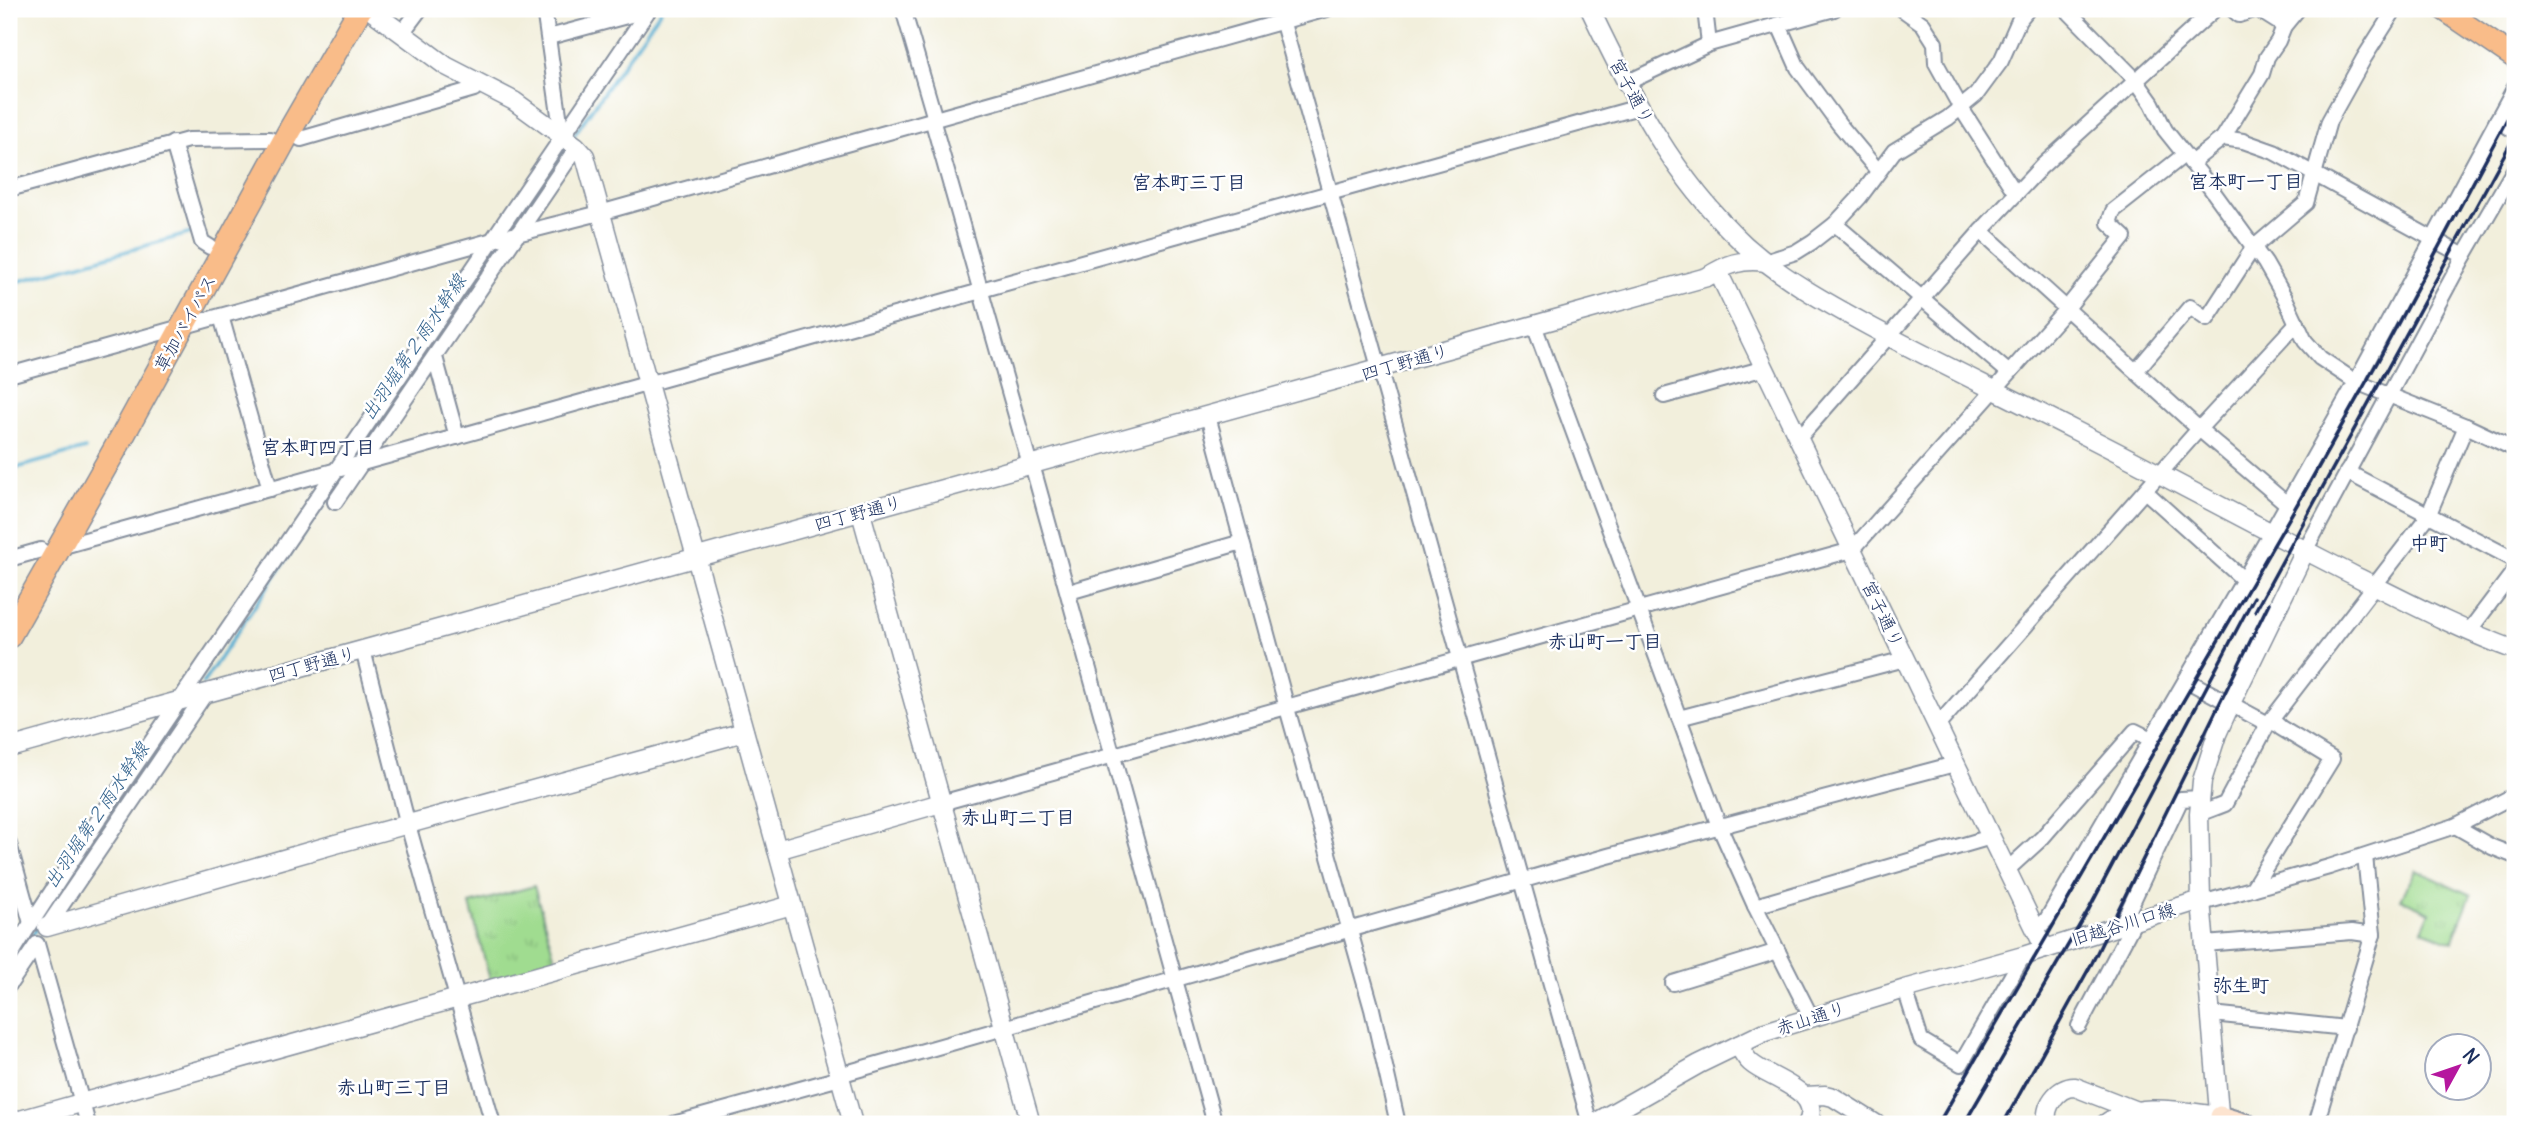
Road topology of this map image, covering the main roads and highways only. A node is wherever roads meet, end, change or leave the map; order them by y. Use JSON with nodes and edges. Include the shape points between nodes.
{"nodes":[{"id":1,"x":344,"y":9,"type":"edge"},
{"id":2,"x":360,"y":9,"type":"edge"},
{"id":3,"x":2444,"y":9,"type":"edge"},
{"id":4,"x":2515,"y":58,"type":"edge"},
{"id":5,"x":280,"y":136,"type":"junction"},
{"id":6,"x":173,"y":329,"type":"junction"},
{"id":7,"x":50,"y":548,"type":"junction"},
{"id":8,"x":9,"y":606,"type":"edge"},
{"id":9,"x":9,"y":636,"type":"edge"},
{"id":10,"x":2220,"y":1120,"type":"edge"},
{"id":11,"x":2247,"y":1124,"type":"edge"}],
"edges":[{"from":1,"to":5,"type":"highway","name":"草加バイパス"},
{"from":2,"to":5,"type":"highway","name":"草加バイパス"},
{"from":3,"to":4,"type":"main road"},
{"from":5,"to":6,"type":"highway","name":"草加バイパス"},
{"from":5,"to":6,"type":"highway","name":"草加バイパス","via":[[210,247]]},
{"from":6,"to":7,"type":"highway","name":"草加バイパス"},
{"from":7,"to":8,"type":"highway","name":"草加バイパス"},
{"from":7,"to":9,"type":"highway","name":"草加バイパス"},
{"from":10,"to":11,"type":"main road"}]}
